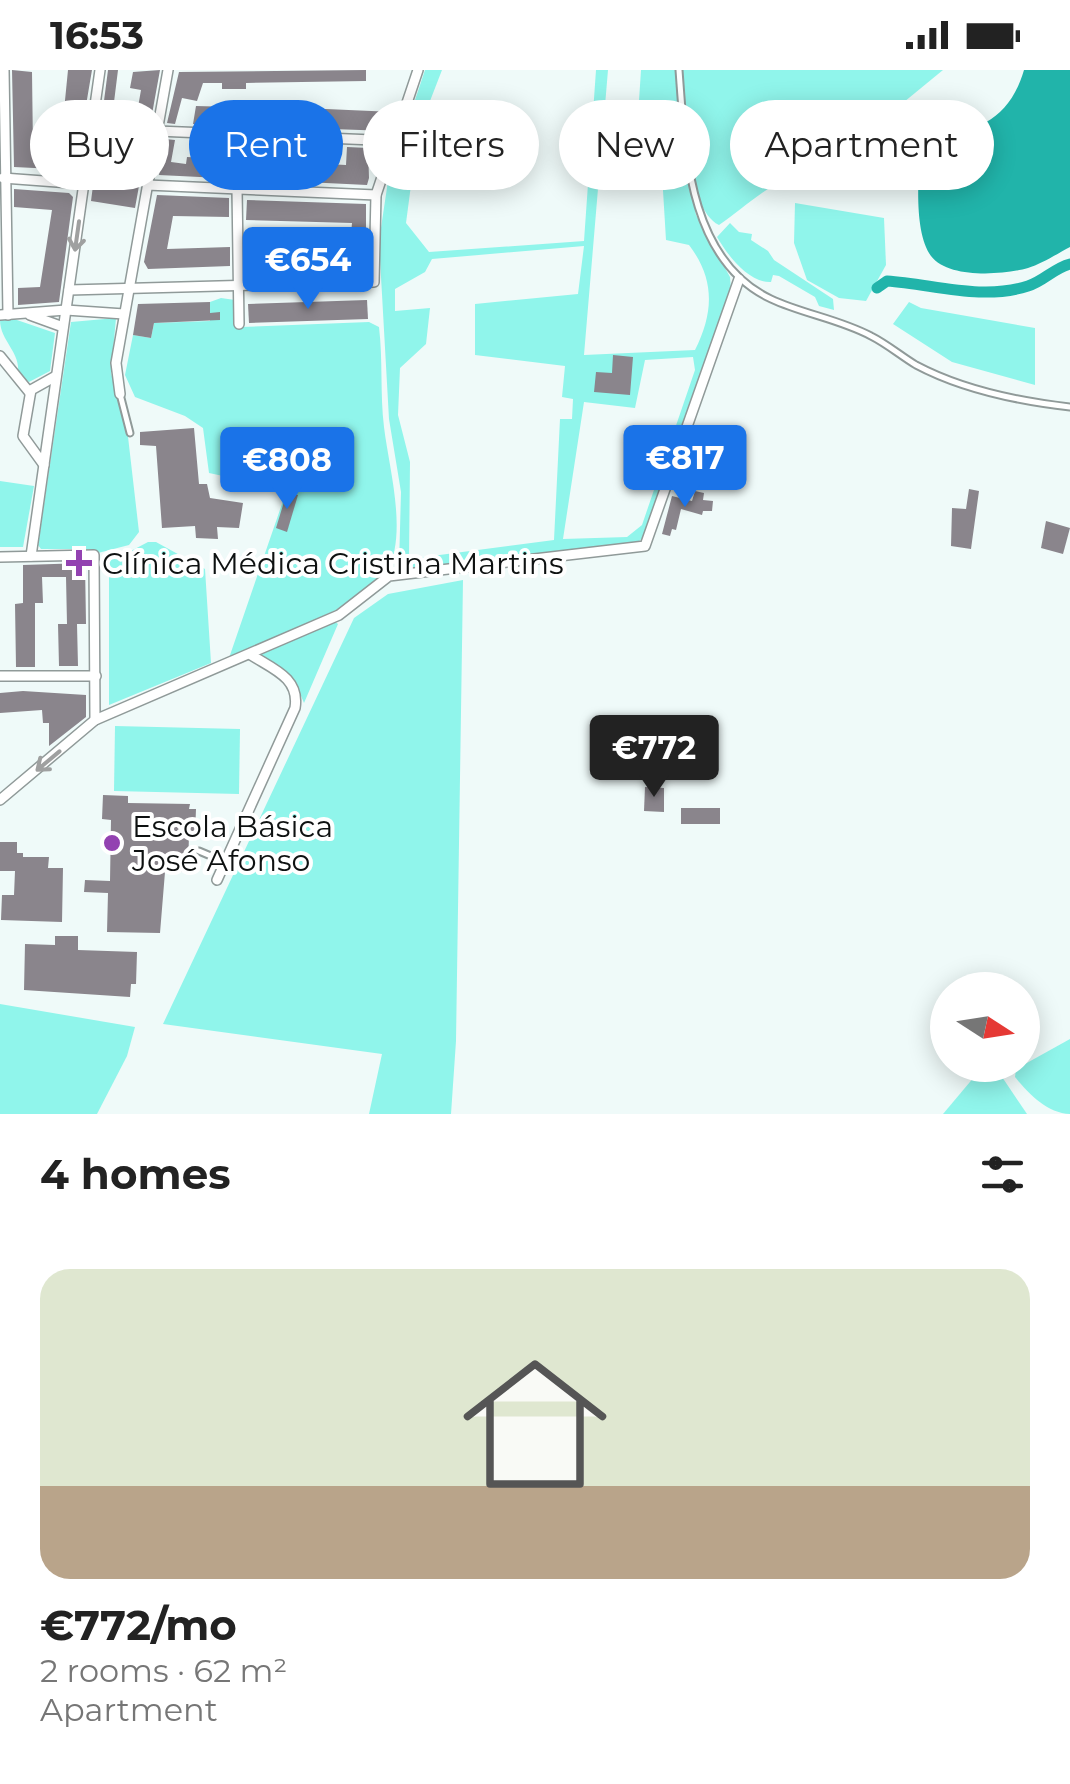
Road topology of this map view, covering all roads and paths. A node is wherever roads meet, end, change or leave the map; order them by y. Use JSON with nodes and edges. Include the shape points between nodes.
{"nodes":[{"id":1,"x":4,"y":70,"type":"edge"},
{"id":2,"x":100,"y":70,"type":"edge"},
{"id":3,"x":168,"y":70,"type":"edge"},
{"id":4,"x":418,"y":70,"type":"edge"},
{"id":5,"x":679,"y":70,"type":"edge"},
{"id":6,"x":96,"y":100,"type":"edge"},
{"id":7,"x":163,"y":100,"type":"edge"},
{"id":8,"x":409,"y":100,"type":"edge"},
{"id":9,"x":169,"y":132,"type":"edge"},
{"id":10,"x":363,"y":140,"type":"edge"},
{"id":11,"x":2,"y":178,"type":"edge"},
{"id":12,"x":30,"y":180,"type":"edge"},
{"id":13,"x":83,"y":190,"type":"edge"},
{"id":14,"x":146,"y":190,"type":"edge"},
{"id":15,"x":237,"y":190,"type":"edge"},
{"id":16,"x":272,"y":190,"type":"edge"},
{"id":17,"x":378,"y":190,"type":"edge"},
{"id":18,"x":376,"y":196,"type":"junction"},
{"id":19,"x":740,"y":279,"type":"junction"},
{"id":20,"x":238,"y":284,"type":"junction"},
{"id":21,"x":129,"y":286,"type":"junction"},
{"id":22,"x":68,"y":290,"type":"junction"},
{"id":23,"x":66,"y":310,"type":"junction"},
{"id":24,"x":28,"y":314,"type":"junction"},
{"id":25,"x":124,"y":314,"type":"junction"},
{"id":26,"x":4,"y":315,"type":"edge"},
{"id":27,"x":239,"y":324,"type":"dead end"},
{"id":28,"x":63,"y":327,"type":"junction"},
{"id":29,"x":0,"y":356,"type":"edge"},
{"id":30,"x":56,"y":376,"type":"junction"},
{"id":31,"x":30,"y":393,"type":"junction"},
{"id":32,"x":120,"y":394,"type":"joint"},
{"id":33,"x":1070,"y":407,"type":"edge"},
{"id":34,"x":130,"y":433,"type":"dead end"},
{"id":35,"x":44,"y":465,"type":"junction"},
{"id":36,"x":31,"y":556,"type":"junction"},
{"id":37,"x":0,"y":557,"type":"edge"},
{"id":38,"x":251,"y":654,"type":"junction"},
{"id":39,"x":0,"y":676,"type":"edge"},
{"id":40,"x":96,"y":676,"type":"junction"},
{"id":41,"x":95,"y":720,"type":"junction"},
{"id":42,"x":0,"y":800,"type":"edge"},
{"id":43,"x":199,"y":851,"type":"dead end"},
{"id":44,"x":224,"y":862,"type":"junction"},
{"id":45,"x":217,"y":880,"type":"dead end"}],
"edges":[{"from":1,"to":11,"type":"street"},
{"from":2,"to":6,"type":"street"},
{"from":3,"to":7,"type":"street"},
{"from":4,"to":8,"type":"street"},
{"from":5,"to":19,"type":"lane","via":[[696,205]]},
{"from":9,"to":10,"type":"street"},
{"from":11,"to":12,"type":"street"},
{"from":11,"to":26,"type":"street"},
{"from":13,"to":22,"type":"street","one_way":true},
{"from":14,"to":21,"type":"street"},
{"from":15,"to":20,"type":"street"},
{"from":16,"to":18,"type":"street"},
{"from":17,"to":18,"type":"street"},
{"from":18,"to":20,"type":"street","via":[[374,282]]},
{"from":19,"to":33,"type":"lane","via":[[772,300],[874,337],[956,384]]},
{"from":19,"to":38,"type":"street","via":[[645,546],[389,576],[346,611]]},
{"from":20,"to":21,"type":"street"},
{"from":20,"to":27,"type":"street"},
{"from":21,"to":22,"type":"street"},
{"from":21,"to":25,"type":"street"},
{"from":22,"to":23,"type":"street"},
{"from":23,"to":24,"type":"street"},
{"from":23,"to":25,"type":"street"},
{"from":23,"to":28,"type":"street"},
{"from":24,"to":26,"type":"street"},
{"from":24,"to":28,"type":"street"},
{"from":25,"to":32,"type":"street","via":[[116,364]]},
{"from":28,"to":30,"type":"street"},
{"from":29,"to":31,"type":"street"},
{"from":30,"to":31,"type":"street"},
{"from":30,"to":35,"type":"street"},
{"from":31,"to":35,"type":"street","via":[[24,439]]},
{"from":32,"to":34,"type":"lane"},
{"from":35,"to":36,"type":"street"},
{"from":36,"to":37,"type":"street"},
{"from":36,"to":40,"type":"street","via":[[94,554]]},
{"from":38,"to":41,"type":"street"},
{"from":38,"to":44,"type":"street","via":[[293,683],[297,695]]},
{"from":39,"to":40,"type":"street"},
{"from":40,"to":41,"type":"street"},
{"from":41,"to":42,"type":"street","one_way":true},
{"from":43,"to":44,"type":"lane"},
{"from":44,"to":45,"type":"street"}]}
